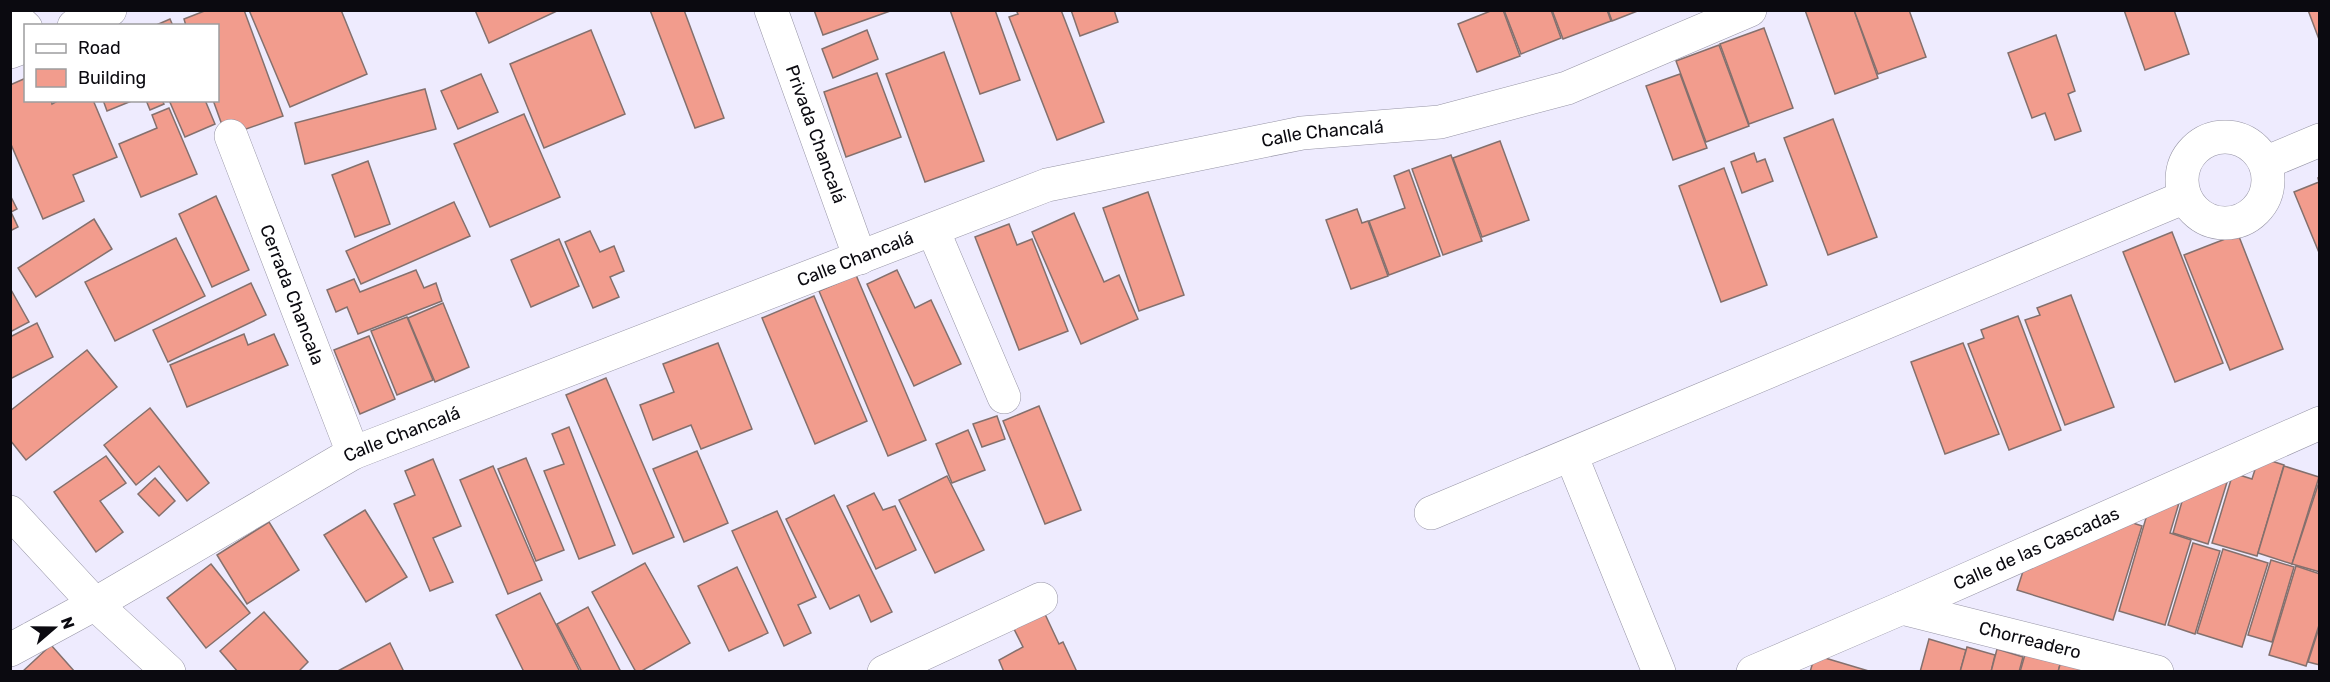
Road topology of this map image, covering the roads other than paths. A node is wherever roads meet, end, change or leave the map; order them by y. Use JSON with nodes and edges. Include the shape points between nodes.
{"nodes":[{"id":1,"x":110,"y":10,"type":"edge"},
{"id":2,"x":771,"y":10,"type":"edge"},
{"id":3,"x":1750,"y":10,"type":"edge"},
{"id":4,"x":10,"y":13,"type":"edge"},
{"id":5,"x":79,"y":24,"type":"edge"},
{"id":6,"x":24,"y":26,"type":"edge"},
{"id":7,"x":231,"y":136,"type":"dead end"},
{"id":8,"x":2319,"y":140,"type":"edge"},
{"id":9,"x":2265,"y":163,"type":"junction"},
{"id":10,"x":2185,"y":197,"type":"junction"},
{"id":11,"x":933,"y":230,"type":"junction"},
{"id":12,"x":860,"y":258,"type":"junction"},
{"id":13,"x":1004,"y":397,"type":"dead end"},
{"id":14,"x":2319,"y":423,"type":"edge"},
{"id":15,"x":2283,"y":439,"type":"junction"},
{"id":16,"x":2319,"y":450,"type":"edge"},
{"id":17,"x":354,"y":453,"type":"junction"},
{"id":18,"x":1571,"y":456,"type":"junction"},
{"id":19,"x":10,"y":512,"type":"edge"},
{"id":20,"x":1431,"y":513,"type":"dead end"},
{"id":21,"x":1041,"y":599,"type":"dead end"},
{"id":22,"x":95,"y":604,"type":"junction"},
{"id":23,"x":1902,"y":608,"type":"junction"},
{"id":24,"x":10,"y":650,"type":"edge"},
{"id":25,"x":170,"y":672,"type":"edge"},
{"id":26,"x":884,"y":672,"type":"edge"},
{"id":27,"x":1659,"y":672,"type":"edge"},
{"id":28,"x":1752,"y":672,"type":"edge"},
{"id":29,"x":2157,"y":672,"type":"edge"}],
"edges":[{"from":1,"to":5,"type":"street"},
{"from":2,"to":12,"type":"street","name":"Privada Chancalá"},
{"from":3,"to":11,"type":"street","name":"Calle Chancalá","via":[[1568,88],[1440,122],[1302,133],[1047,185]]},
{"from":4,"to":6,"type":"street"},
{"from":7,"to":17,"type":"street","name":"Cerrada Chancala"},
{"from":8,"to":9,"type":"street"},
{"from":9,"to":10,"type":"street","via":[[2257,150],[2244,141],[2223,137],[2201,143],[2183,167]]},
{"from":9,"to":10,"type":"street","via":[[2267,193],[2260,206],[2235,223],[2206,218],[2193,210]]},
{"from":10,"to":18,"type":"street"},
{"from":11,"to":12,"type":"street","name":"Calle Chancalá"},
{"from":11,"to":13,"type":"street"},
{"from":12,"to":17,"type":"street","name":"Calle Chancalá"},
{"from":14,"to":15,"type":"street","name":"Calle de las Cascadas"},
{"from":15,"to":16,"type":"street"},
{"from":15,"to":23,"type":"street","name":"Calle de las Cascadas"},
{"from":17,"to":22,"type":"street","name":"Calle Chancalá"},
{"from":18,"to":20,"type":"street"},
{"from":18,"to":27,"type":"street"},
{"from":19,"to":22,"type":"street"},
{"from":21,"to":26,"type":"street"},
{"from":22,"to":24,"type":"street","name":"Calle Chancalá"},
{"from":22,"to":25,"type":"street"},
{"from":23,"to":28,"type":"street","name":"Calle de las Cascadas"},
{"from":23,"to":29,"type":"street","name":"Chorreadero"}]}
